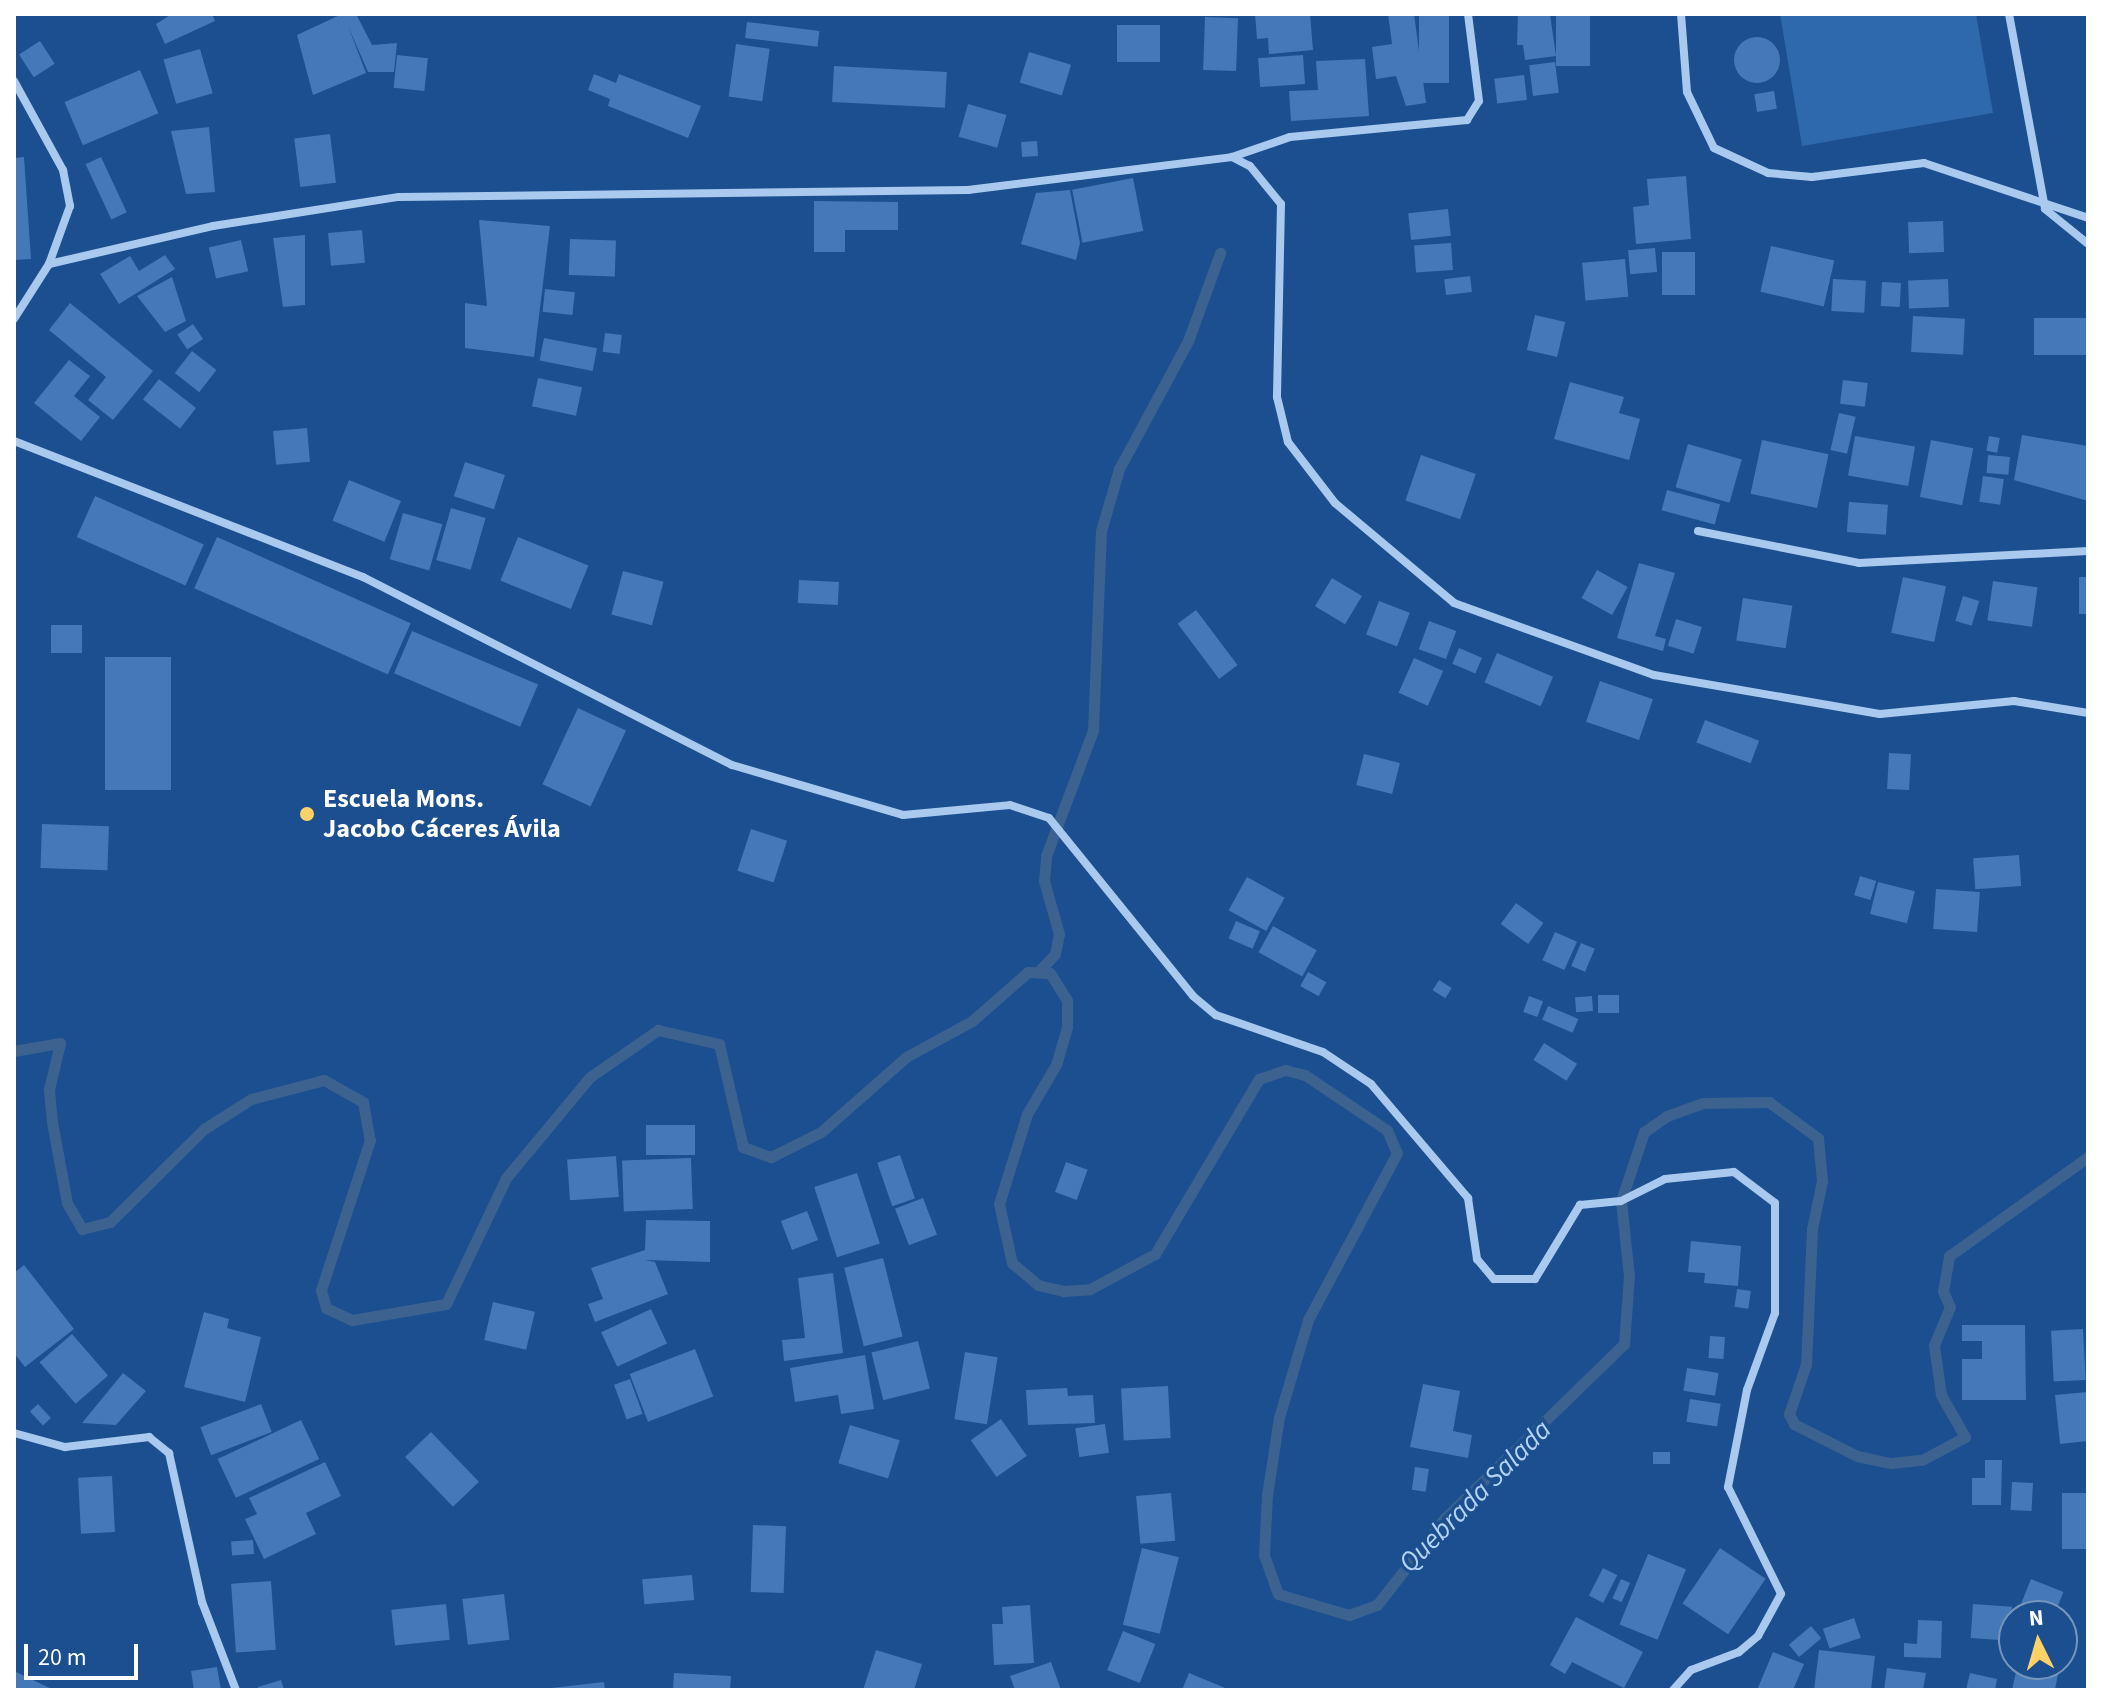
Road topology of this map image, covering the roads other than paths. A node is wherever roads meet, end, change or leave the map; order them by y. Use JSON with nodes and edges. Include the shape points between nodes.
{"nodes":[{"id":1,"x":1468,"y":14,"type":"edge"},
{"id":2,"x":1681,"y":14,"type":"edge"},
{"id":3,"x":2009,"y":14,"type":"edge"},
{"id":4,"x":14,"y":81,"type":"edge"},
{"id":5,"x":1232,"y":157,"type":"junction"},
{"id":6,"x":2045,"y":209,"type":"junction"},
{"id":7,"x":2088,"y":218,"type":"edge"},
{"id":8,"x":2088,"y":244,"type":"edge"},
{"id":9,"x":49,"y":264,"type":"junction"},
{"id":10,"x":14,"y":319,"type":"edge"},
{"id":11,"x":14,"y":441,"type":"edge"},
{"id":12,"x":1698,"y":531,"type":"dead end"},
{"id":13,"x":2088,"y":551,"type":"edge"},
{"id":14,"x":2088,"y":713,"type":"edge"},
{"id":15,"x":14,"y":1433,"type":"edge"},
{"id":16,"x":236,"y":1690,"type":"edge"},
{"id":17,"x":1673,"y":1690,"type":"edge"}],
"edges":[{"from":1,"to":5,"type":"street","via":[[1479,101],[1467,120],[1290,137]]},
{"from":2,"to":6,"type":"street","via":[[1687,92],[1714,148],[1768,173],[1812,177],[1924,163]]},
{"from":3,"to":6,"type":"street"},
{"from":4,"to":9,"type":"street","via":[[68,188],[66,229]]},
{"from":5,"to":9,"type":"street","via":[[968,190],[399,197],[213,226]]},
{"from":5,"to":14,"type":"street","via":[[1250,166],[1281,204],[1277,397],[1288,442],[1335,503],[1454,603],[1654,675],[1880,714],[2014,701]]},
{"from":6,"to":7,"type":"street"},
{"from":6,"to":8,"type":"street"},
{"from":9,"to":10,"type":"street"},
{"from":11,"to":17,"type":"street","via":[[363,577],[732,765],[903,815],[1010,805],[1049,818],[1072,839],[1193,996],[1216,1015],[1323,1052],[1371,1084],[1468,1198],[1477,1259],[1494,1279],[1535,1279],[1580,1205],[1621,1201],[1665,1179],[1734,1172],[1775,1203],[1775,1313],[1747,1390],[1728,1487],[1781,1594],[1758,1636],[1739,1652],[1691,1670]]},
{"from":12,"to":13,"type":"street","via":[[1859,563]]},
{"from":15,"to":16,"type":"street","via":[[65,1447],[149,1437],[169,1453],[202,1602]]}]}
